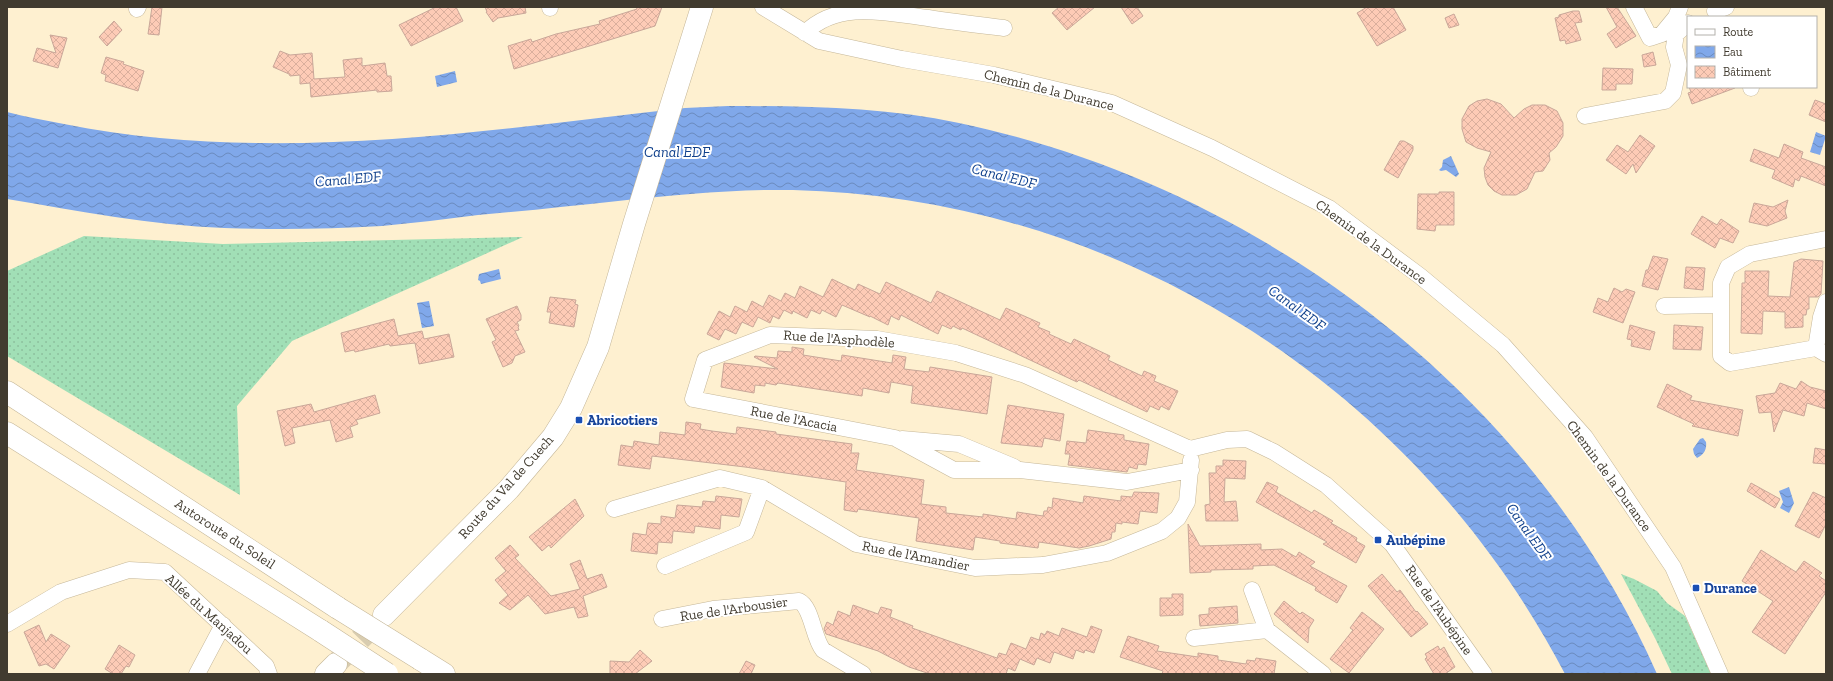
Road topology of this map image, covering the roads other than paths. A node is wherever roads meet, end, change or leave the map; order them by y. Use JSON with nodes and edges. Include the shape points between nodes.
{"nodes":[{"id":1,"x":702,"y":7,"type":"edge"},
{"id":2,"x":763,"y":7,"type":"edge"},
{"id":3,"x":1634,"y":7,"type":"edge"},
{"id":4,"x":1680,"y":7,"type":"edge"},
{"id":5,"x":860,"y":9,"type":"edge"},
{"id":6,"x":1687,"y":23,"type":"edge"},
{"id":7,"x":1004,"y":28,"type":"dead end"},
{"id":8,"x":805,"y":33,"type":"junction"},
{"id":9,"x":1585,"y":116,"type":"dead end"},
{"id":10,"x":1826,"y":239,"type":"edge"},
{"id":11,"x":1826,"y":302,"type":"edge"},
{"id":12,"x":1721,"y":305,"type":"junction"},
{"id":13,"x":1664,"y":306,"type":"dead end"},
{"id":14,"x":1821,"y":351,"type":"edge"},
{"id":15,"x":7,"y":392,"type":"edge"},
{"id":16,"x":693,"y":399,"type":"joint"},
{"id":17,"x":7,"y":433,"type":"edge"},
{"id":18,"x":895,"y":438,"type":"junction"},
{"id":19,"x":1190,"y":449,"type":"junction"},
{"id":20,"x":1020,"y":470,"type":"junction"},
{"id":21,"x":1191,"y":470,"type":"junction"},
{"id":22,"x":762,"y":488,"type":"junction"},
{"id":23,"x":614,"y":509,"type":"dead end"},
{"id":24,"x":665,"y":566,"type":"dead end"},
{"id":25,"x":1252,"y":590,"type":"dead end"},
{"id":26,"x":384,"y":615,"type":"tunnel mouth"},
{"id":27,"x":662,"y":619,"type":"dead end"},
{"id":28,"x":7,"y":624,"type":"edge"},
{"id":29,"x":222,"y":625,"type":"junction"},
{"id":30,"x":1267,"y":630,"type":"junction"},
{"id":31,"x":1194,"y":638,"type":"dead end"},
{"id":32,"x":197,"y":674,"type":"edge"},
{"id":33,"x":269,"y":674,"type":"edge"},
{"id":34,"x":387,"y":674,"type":"edge"},
{"id":35,"x":444,"y":674,"type":"edge"},
{"id":36,"x":863,"y":674,"type":"edge"},
{"id":37,"x":1323,"y":674,"type":"edge"},
{"id":38,"x":1484,"y":674,"type":"edge"},
{"id":39,"x":1720,"y":674,"type":"edge"}],
"edges":[{"from":1,"to":26,"type":"main road","name":"Route du Val de Cuech","via":[[598,347],[571,408],[553,437],[509,489]]},
{"from":2,"to":8,"type":"street","name":"Chemin de la Durance"},
{"from":3,"to":4,"type":"street","via":[[1650,38],[1662,34],[1676,17]]},
{"from":5,"to":7,"type":"street"},
{"from":5,"to":8,"type":"street","via":[[826,18],[814,24]]},
{"from":6,"to":9,"type":"street","via":[[1676,34],[1674,47],[1680,65],[1673,93],[1665,101]]},
{"from":8,"to":39,"type":"street","name":"Chemin de la Durance","via":[[819,41],[994,75],[1112,103],[1212,148],[1329,208],[1420,276],[1503,345],[1585,438],[1673,567]]},
{"from":10,"to":12,"type":"street","via":[[1750,254],[1728,267],[1721,282]]},
{"from":11,"to":14,"type":"street","via":[[1821,317]]},
{"from":12,"to":13,"type":"street"},
{"from":12,"to":14,"type":"street","via":[[1722,356],[1730,364]]},
{"from":15,"to":35,"type":"main road","name":"Autoroute du Soleil","bridge":true,"via":[[338,608]]},
{"from":16,"to":18,"type":"street","name":"Rue de l'Acacia"},
{"from":16,"to":19,"type":"street","name":"Rue de l'Asphodèle","via":[[705,360],[770,335],[877,339],[956,354],[1025,375]]},
{"from":17,"to":34,"type":"main road","bridge":true},
{"from":18,"to":20,"type":"street","name":"Rue de l'Acacia","via":[[959,444]]},
{"from":18,"to":20,"type":"street","name":"Rue de l'Acacia","via":[[954,470]]},
{"from":19,"to":21,"type":"street","name":"Rue de l'Amandier"},
{"from":19,"to":38,"type":"street","name":"Rue de l'Aubépine","via":[[1227,440],[1248,439],[1326,484],[1392,544]]},
{"from":20,"to":21,"type":"street","name":"Rue de l'Acacia","via":[[1127,482]]},
{"from":21,"to":22,"type":"street","name":"Rue de l'Amandier","via":[[1187,502],[1178,518],[1162,531],[1107,553],[1043,565],[982,568],[856,544]]},
{"from":22,"to":23,"type":"street","name":"Rue de l'Amandier","via":[[720,478]]},
{"from":22,"to":24,"type":"street","via":[[746,532]]},
{"from":25,"to":30,"type":"street"},
{"from":27,"to":36,"type":"street","name":"Rue de l'Arbousier","via":[[713,609],[799,601],[807,610],[818,645]]},
{"from":28,"to":29,"type":"street","name":"Allée du Manjadou","via":[[61,592],[129,570],[165,572]]},
{"from":29,"to":32,"type":"street"},
{"from":29,"to":33,"type":"street","name":"Allée du Manjadou","via":[[266,666]]},
{"from":30,"to":31,"type":"street"},
{"from":30,"to":37,"type":"street"}]}
